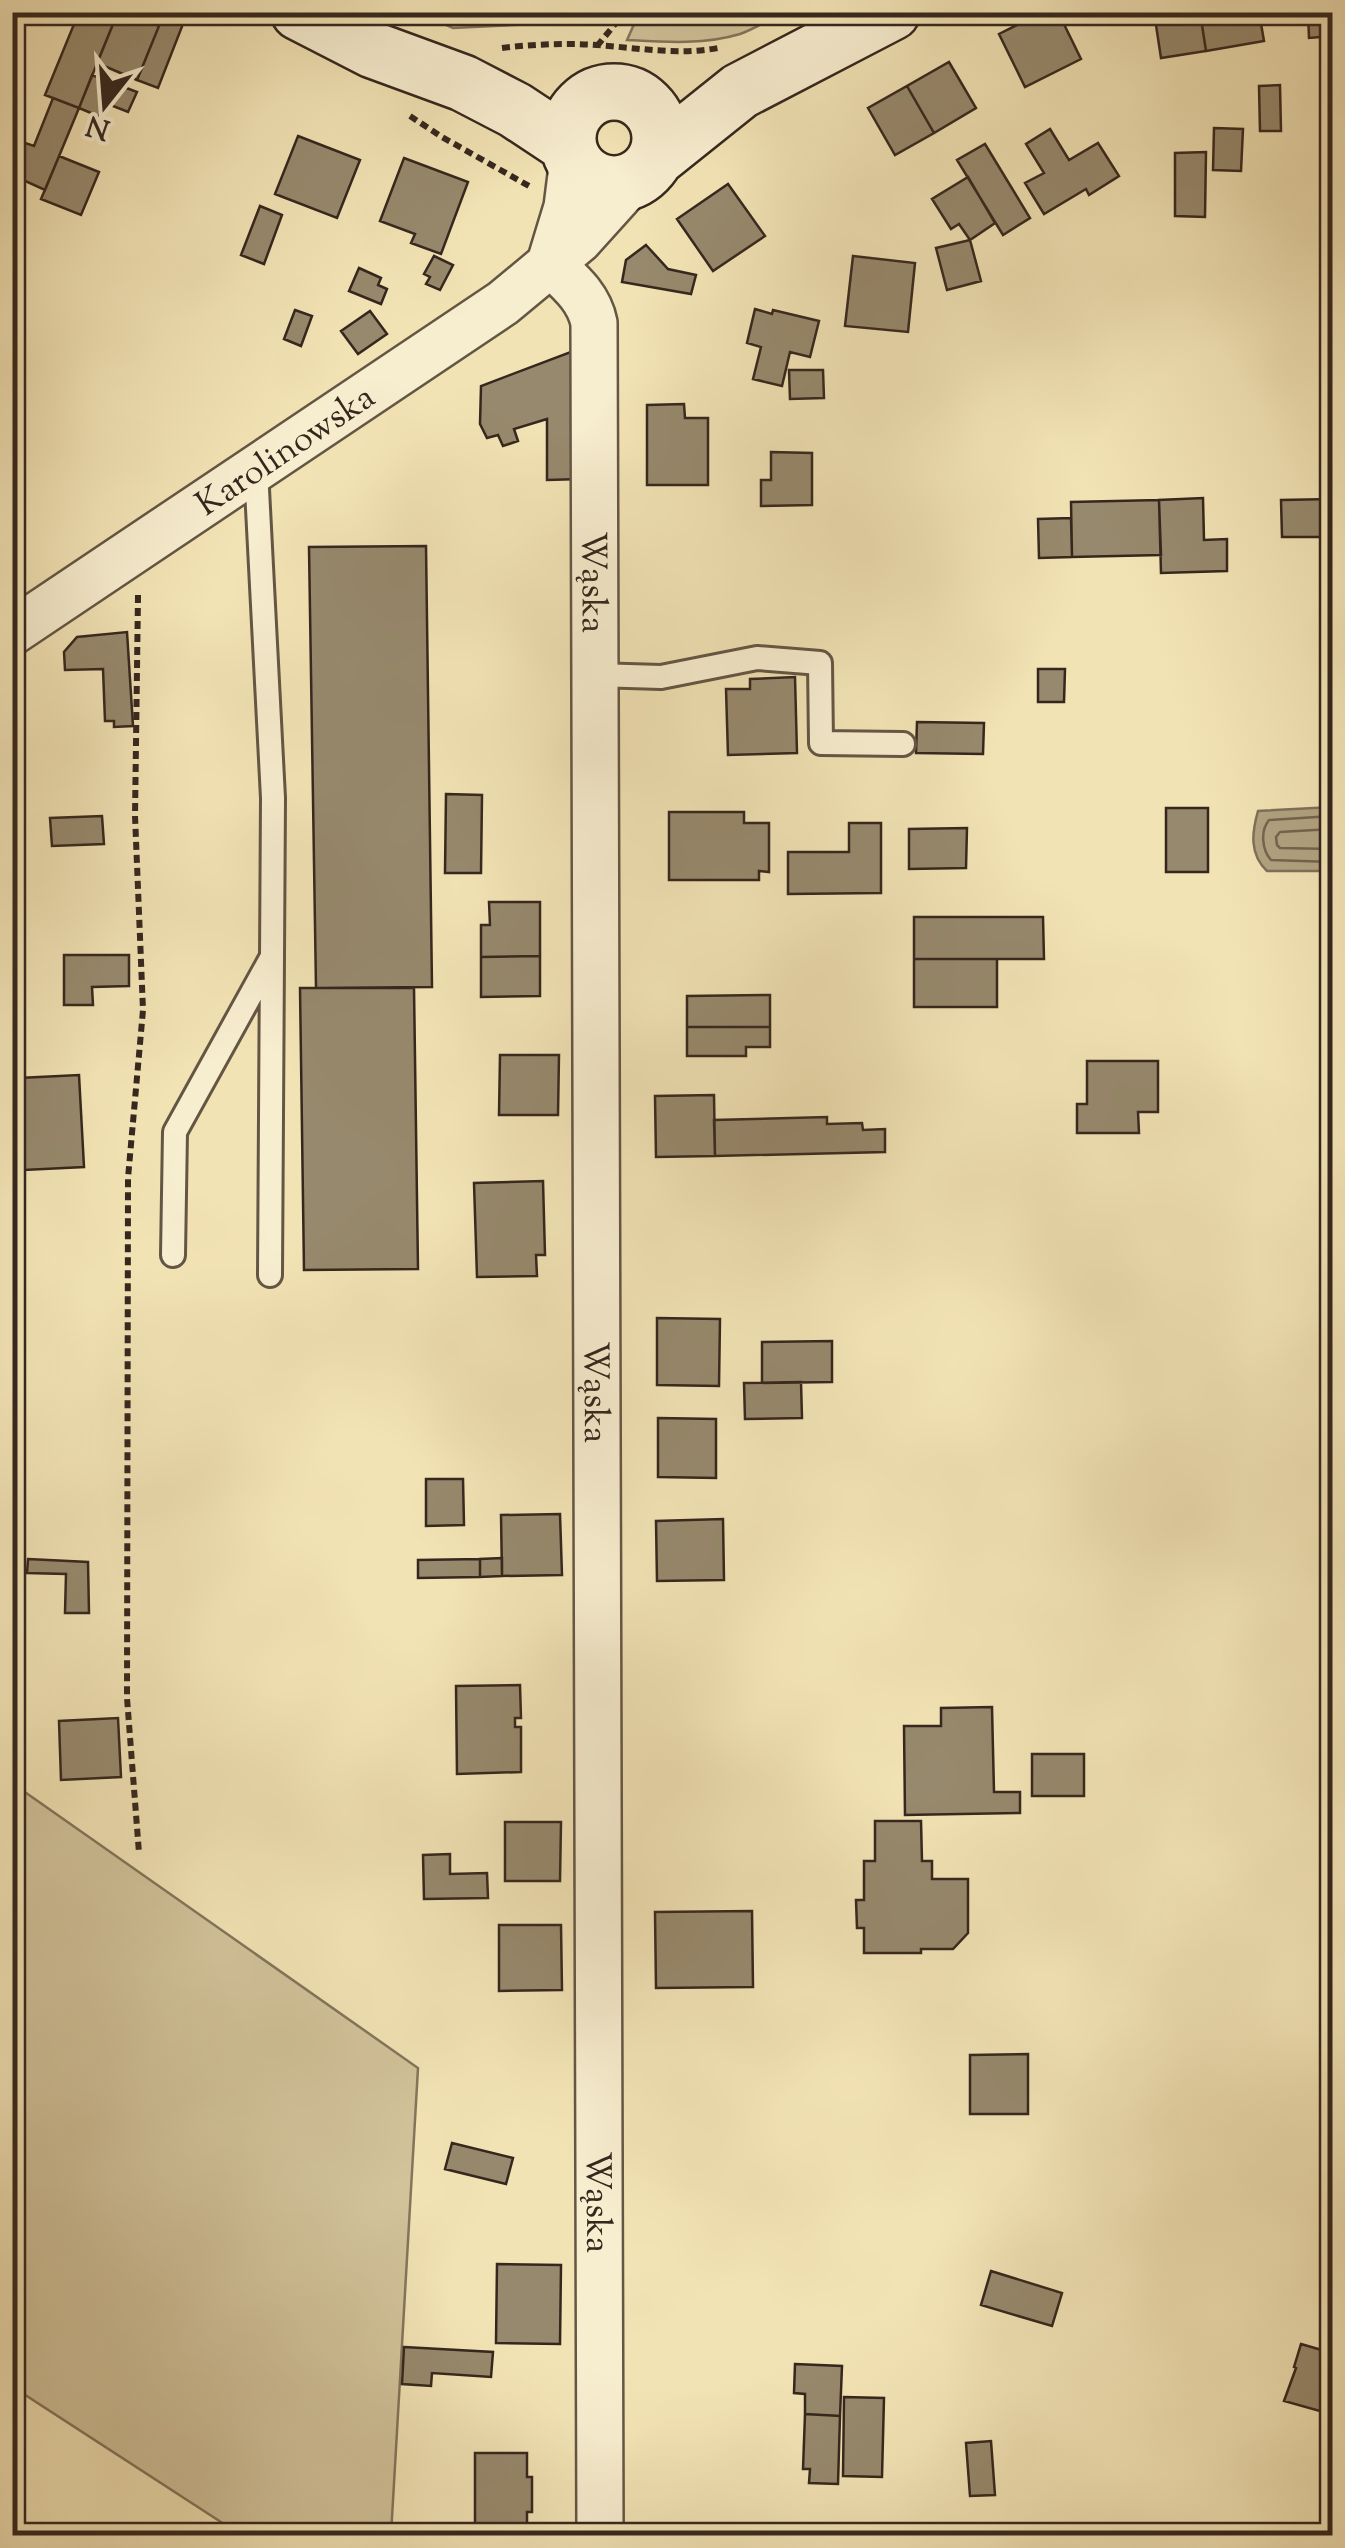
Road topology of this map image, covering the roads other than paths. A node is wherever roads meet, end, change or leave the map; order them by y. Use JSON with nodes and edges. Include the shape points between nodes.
{"nodes":[{"id":1,"x":299,"y":12,"type":"edge"},
{"id":2,"x":892,"y":12,"type":"edge"},
{"id":3,"x":730,"y":69,"type":"junction"},
{"id":4,"x":608,"y":80,"type":"junction"},
{"id":5,"x":463,"y":83,"type":"junction"},
{"id":6,"x":570,"y":152,"type":"junction"},
{"id":7,"x":645,"y":169,"type":"junction"},
{"id":8,"x":550,"y":263,"type":"junction"},
{"id":9,"x":256,"y":470,"type":"junction"},
{"id":10,"x":12,"y":632,"type":"edge"},
{"id":11,"x":595,"y":675,"type":"junction"},
{"id":12,"x":903,"y":744,"type":"dead end"},
{"id":13,"x":272,"y":957,"type":"junction"},
{"id":14,"x":173,"y":1255,"type":"dead end"},
{"id":15,"x":270,"y":1275,"type":"dead end"},
{"id":16,"x":600,"y":2536,"type":"edge"}],
"edges":[{"from":1,"to":5,"type":"street","via":[[373,50]]},
{"from":2,"to":3,"type":"street","name":"Karolinowska"},
{"from":3,"to":4,"type":"street","name":"Karolinowska"},
{"from":3,"to":7,"type":"street","name":"Karolinowska"},
{"from":4,"to":5,"type":"street","name":"Karolinowska","via":[[526,93]]},
{"from":4,"to":6,"type":"street","via":[[572,117]]},
{"from":4,"to":7,"type":"street","via":[[654,117],[659,145]]},
{"from":5,"to":6,"type":"street","via":[[515,110]]},
{"from":6,"to":7,"type":"street","via":[[581,170],[606,183],[621,184]]},
{"from":6,"to":8,"type":"street","via":[[566,206]]},
{"from":7,"to":8,"type":"street","name":"Karolinowska"},
{"from":8,"to":9,"type":"street","name":"Karolinowska","via":[[486,316]]},
{"from":8,"to":11,"type":"street","name":"Wąska","via":[[582,294],[594,323]]},
{"from":9,"to":10,"type":"street","name":"Karolinowska"},
{"from":9,"to":13,"type":"lane","via":[[273,798]]},
{"from":11,"to":12,"type":"lane","via":[[660,676],[757,658],[820,663],[821,743]]},
{"from":11,"to":16,"type":"street","name":"Wąska"},
{"from":13,"to":14,"type":"lane","via":[[176,1132]]},
{"from":13,"to":15,"type":"lane"}]}
